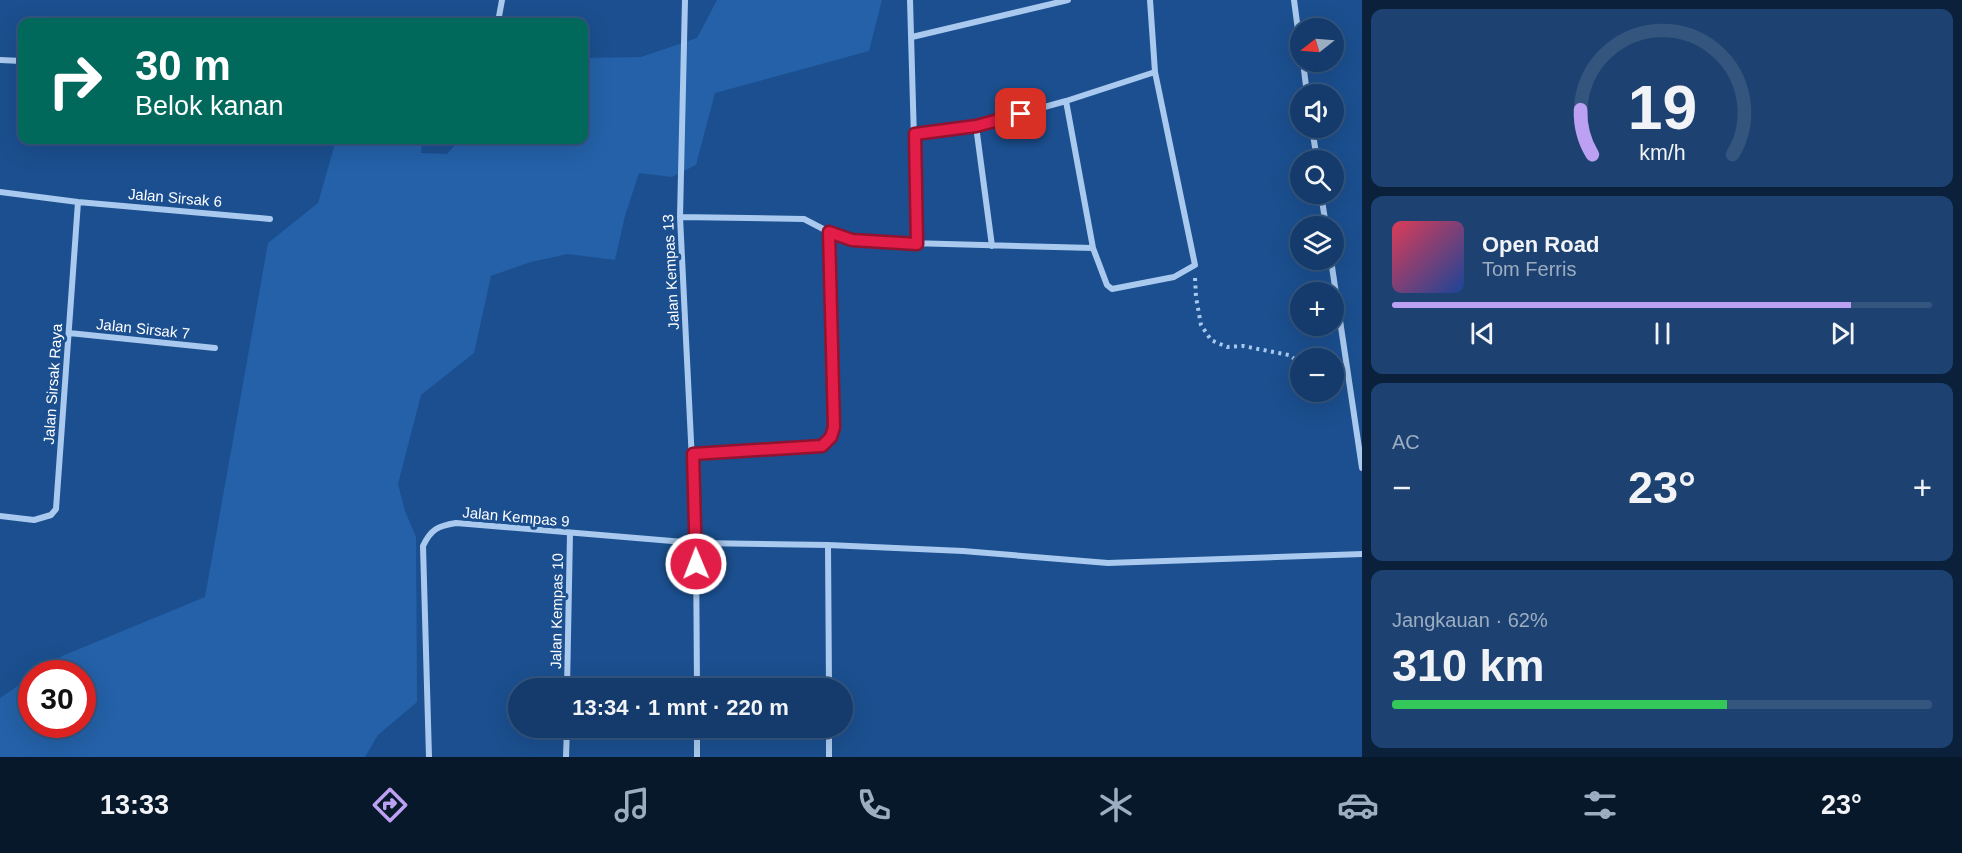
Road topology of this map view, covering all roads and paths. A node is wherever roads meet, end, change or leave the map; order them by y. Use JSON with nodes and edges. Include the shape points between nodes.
{"nodes":[{"id":1,"x":502,"y":0,"type":"edge"},
{"id":2,"x":685,"y":0,"type":"edge"},
{"id":3,"x":910,"y":0,"type":"edge"},
{"id":4,"x":1068,"y":0,"type":"edge"},
{"id":5,"x":1150,"y":0,"type":"edge"},
{"id":6,"x":1294,"y":0,"type":"edge"},
{"id":7,"x":499,"y":18,"type":"edge"},
{"id":8,"x":1296,"y":18,"type":"edge"},
{"id":9,"x":912,"y":37,"type":"junction"},
{"id":10,"x":0,"y":60,"type":"edge"},
{"id":11,"x":18,"y":62,"type":"edge"},
{"id":12,"x":1155,"y":72,"type":"junction"},
{"id":13,"x":1066,"y":101,"type":"junction"},
{"id":14,"x":976,"y":126,"type":"junction"},
{"id":15,"x":915,"y":134,"type":"junction"},
{"id":16,"x":0,"y":192,"type":"edge"},
{"id":17,"x":78,"y":202,"type":"junction"},
{"id":18,"x":680,"y":217,"type":"junction"},
{"id":19,"x":270,"y":219,"type":"dead end"},
{"id":20,"x":829,"y":232,"type":"junction"},
{"id":21,"x":917,"y":244,"type":"junction"},
{"id":22,"x":992,"y":246,"type":"junction"},
{"id":23,"x":1093,"y":248,"type":"junction"},
{"id":24,"x":1195,"y":266,"type":"junction"},
{"id":25,"x":1332,"y":270,"type":"edge"},
{"id":26,"x":69,"y":333,"type":"junction"},
{"id":27,"x":215,"y":348,"type":"dead end"},
{"id":28,"x":1290,"y":356,"type":"edge"},
{"id":29,"x":693,"y":454,"type":"junction"},
{"id":30,"x":1362,"y":468,"type":"edge"},
{"id":31,"x":0,"y":516,"type":"edge"},
{"id":32,"x":570,"y":533,"type":"junction"},
{"id":33,"x":696,"y":543,"type":"junction"},
{"id":34,"x":828,"y":545,"type":"junction"},
{"id":35,"x":1362,"y":554,"type":"edge"},
{"id":36,"x":567,"y":678,"type":"edge"},
{"id":37,"x":697,"y":678,"type":"edge"},
{"id":38,"x":829,"y":678,"type":"edge"},
{"id":39,"x":567,"y":738,"type":"edge"},
{"id":40,"x":697,"y":738,"type":"edge"},
{"id":41,"x":829,"y":738,"type":"edge"},
{"id":42,"x":429,"y":757,"type":"edge"},
{"id":43,"x":566,"y":757,"type":"edge"},
{"id":44,"x":698,"y":757,"type":"edge"},
{"id":45,"x":829,"y":757,"type":"edge"}],
"edges":[{"from":1,"to":7,"type":"street"},
{"from":2,"to":18,"type":"street","name":"Jalan Kempas 13"},
{"from":3,"to":9,"type":"street"},
{"from":4,"to":9,"type":"street"},
{"from":5,"to":12,"type":"street"},
{"from":6,"to":8,"type":"street"},
{"from":9,"to":15,"type":"street"},
{"from":10,"to":11,"type":"street"},
{"from":12,"to":13,"type":"street"},
{"from":12,"to":24,"type":"street"},
{"from":13,"to":14,"type":"street"},
{"from":13,"to":23,"type":"street"},
{"from":14,"to":15,"type":"street"},
{"from":14,"to":22,"type":"street"},
{"from":15,"to":21,"type":"street"},
{"from":16,"to":17,"type":"street","name":"Jalan Sirsak 6"},
{"from":17,"to":19,"type":"street","name":"Jalan Sirsak 6"},
{"from":17,"to":26,"type":"street","name":"Jalan Sirsak Raya"},
{"from":18,"to":20,"type":"street","via":[[804,219]]},
{"from":18,"to":29,"type":"street","name":"Jalan Kempas 13"},
{"from":20,"to":21,"type":"street","via":[[852,240]]},
{"from":20,"to":29,"type":"street","via":[[834,427],[831,437],[822,446]]},
{"from":21,"to":22,"type":"street"},
{"from":22,"to":23,"type":"street"},
{"from":23,"to":24,"type":"street","via":[[1103,279],[1112,289],[1174,277]]},
{"from":24,"to":28,"type":"path","via":[[1196,297],[1210,340],[1227,347],[1243,346]]},
{"from":25,"to":30,"type":"street"},
{"from":26,"to":27,"type":"street","name":"Jalan Sirsak 7"},
{"from":26,"to":31,"type":"street","name":"Jalan Sirsak Raya","via":[[56,509],[51,515],[34,520]]},
{"from":29,"to":33,"type":"street","name":"Jalan Kempas 13"},
{"from":32,"to":33,"type":"street","name":"Jalan Kempas 9"},
{"from":32,"to":36,"type":"street","name":"Jalan Kempas 10"},
{"from":32,"to":42,"type":"street","name":"Jalan Kempas 9","via":[[456,524],[441,525],[427,536],[423,546]]},
{"from":33,"to":34,"type":"street","name":"Jalan Kempas 9"},
{"from":33,"to":37,"type":"street","name":"Jalan Kempas 13"},
{"from":34,"to":35,"type":"street","name":"Jalan Kempas 9","via":[[1108,562]]},
{"from":34,"to":38,"type":"street"},
{"from":39,"to":43,"type":"street"},
{"from":40,"to":44,"type":"street"},
{"from":41,"to":45,"type":"street"}]}
